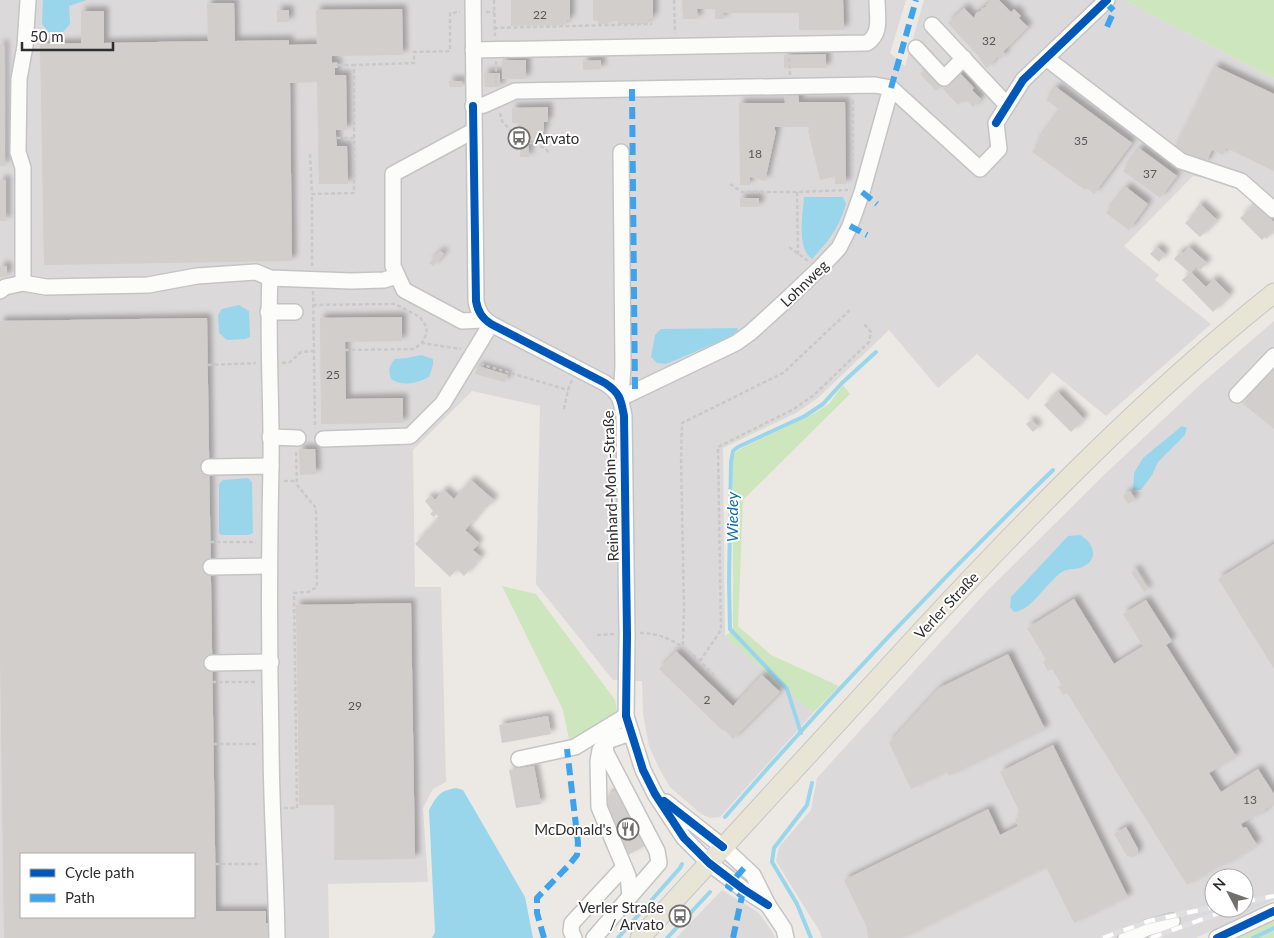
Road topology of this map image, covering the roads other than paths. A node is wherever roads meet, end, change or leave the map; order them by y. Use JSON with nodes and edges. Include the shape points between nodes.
{"nodes":[{"id":1,"x":28,"y":0,"type":"edge"},
{"id":2,"x":877,"y":0,"type":"edge"},
{"id":3,"x":1107,"y":0,"type":"edge"},
{"id":4,"x":473,"y":6,"type":"edge"},
{"id":5,"x":932,"y":25,"type":"dead end"},
{"id":6,"x":916,"y":48,"type":"dead end"},
{"id":7,"x":473,"y":50,"type":"junction"},
{"id":8,"x":964,"y":58,"type":"junction"},
{"id":9,"x":1046,"y":58,"type":"junction"},
{"id":10,"x":891,"y":88,"type":"junction"},
{"id":11,"x":1007,"y":105,"type":"junction"},
{"id":12,"x":473,"y":106,"type":"junction"},
{"id":13,"x":473,"y":131,"type":"junction"},
{"id":14,"x":621,"y":152,"type":"dead end"},
{"id":15,"x":1274,"y":210,"type":"edge"},
{"id":16,"x":398,"y":276,"type":"junction"},
{"id":17,"x":270,"y":278,"type":"junction"},
{"id":18,"x":23,"y":283,"type":"junction"},
{"id":19,"x":0,"y":290,"type":"edge"},
{"id":20,"x":1274,"y":293,"type":"edge"},
{"id":21,"x":268,"y":312,"type":"junction"},
{"id":22,"x":295,"y":312,"type":"dead end"},
{"id":23,"x":487,"y":322,"type":"junction"},
{"id":24,"x":1274,"y":356,"type":"edge"},
{"id":25,"x":1237,"y":395,"type":"dead end"},
{"id":26,"x":621,"y":398,"type":"junction"},
{"id":27,"x":270,"y":437,"type":"junction"},
{"id":28,"x":319,"y":438,"type":"road end"},
{"id":29,"x":297,"y":442,"type":"road end"},
{"id":30,"x":271,"y":466,"type":"junction"},
{"id":31,"x":209,"y":467,"type":"dead end"},
{"id":32,"x":269,"y":566,"type":"junction"},
{"id":33,"x":211,"y":567,"type":"dead end"},
{"id":34,"x":271,"y":662,"type":"junction"},
{"id":35,"x":212,"y":663,"type":"dead end"},
{"id":36,"x":626,"y":716,"type":"junction"},
{"id":37,"x":632,"y":733,"type":"junction"},
{"id":38,"x":605,"y":744,"type":"junction"},
{"id":39,"x":519,"y":759,"type":"dead end"},
{"id":40,"x":655,"y":794,"type":"junction"},
{"id":41,"x":723,"y":847,"type":"junction"},
{"id":42,"x":709,"y":862,"type":"junction"},
{"id":43,"x":624,"y":867,"type":"junction"},
{"id":44,"x":630,"y":896,"type":"junction"},
{"id":45,"x":768,"y":904,"type":"junction"},
{"id":46,"x":1274,"y":911,"type":"edge"},
{"id":47,"x":1172,"y":921,"type":"dead end"},
{"id":48,"x":277,"y":938,"type":"edge"},
{"id":49,"x":574,"y":938,"type":"edge"},
{"id":50,"x":594,"y":938,"type":"edge"},
{"id":51,"x":640,"y":938,"type":"edge"},
{"id":52,"x":786,"y":938,"type":"edge"},
{"id":53,"x":1126,"y":938,"type":"edge"},
{"id":54,"x":1217,"y":938,"type":"edge"}],
"edges":[{"from":1,"to":18,"type":"street","via":[[25,46],[18,79],[18,152],[23,168]]},
{"from":2,"to":7,"type":"street","via":[[877,34],[867,43]]},
{"from":3,"to":9,"type":"street"},
{"from":4,"to":7,"type":"street"},
{"from":5,"to":8,"type":"street"},
{"from":6,"to":8,"type":"street","via":[[944,78]]},
{"from":7,"to":12,"type":"street"},
{"from":8,"to":11,"type":"street"},
{"from":9,"to":11,"type":"street","via":[[1023,80]]},
{"from":9,"to":15,"type":"street","via":[[1181,160],[1241,180]]},
{"from":10,"to":11,"type":"street","via":[[980,169],[999,149],[996,123]]},
{"from":10,"to":12,"type":"street","via":[[854,85],[515,91],[484,106]]},
{"from":10,"to":26,"type":"street","name":"Lohnweg","via":[[856,191],[850,226],[839,248],[736,343]]},
{"from":12,"to":13,"type":"street"},
{"from":13,"to":16,"type":"street","via":[[393,174],[393,266]]},
{"from":13,"to":23,"type":"street","via":[[476,301],[478,311]]},
{"from":14,"to":26,"type":"street"},
{"from":16,"to":17,"type":"street","via":[[351,281]]},
{"from":16,"to":23,"type":"street","via":[[404,290],[462,321]]},
{"from":17,"to":18,"type":"street","via":[[256,272],[197,276],[148,285],[46,287]]},
{"from":17,"to":21,"type":"street"},
{"from":18,"to":19,"type":"street"},
{"from":20,"to":41,"type":"main road","name":"Verler Straße","via":[[1164,387],[1070,476],[969,580]]},
{"from":21,"to":22,"type":"street"},
{"from":21,"to":27,"type":"street"},
{"from":23,"to":26,"type":"street","name":"Reinhard-Mohn-Straße","via":[[614,389]]},
{"from":23,"to":28,"type":"street","via":[[465,355],[443,403],[410,436]]},
{"from":24,"to":25,"type":"street"},
{"from":26,"to":36,"type":"street","name":"Reinhard-Mohn-Straße","via":[[624,416]]},
{"from":27,"to":29,"type":"street"},
{"from":27,"to":30,"type":"street"},
{"from":30,"to":31,"type":"street"},
{"from":30,"to":32,"type":"street"},
{"from":32,"to":33,"type":"street"},
{"from":32,"to":34,"type":"street"},
{"from":34,"to":35,"type":"street"},
{"from":34,"to":48,"type":"street","via":[[270,744]]},
{"from":36,"to":37,"type":"street","name":"Reinhard-Mohn-Straße"},
{"from":36,"to":39,"type":"street","via":[[575,746]]},
{"from":37,"to":38,"type":"street"},
{"from":37,"to":40,"type":"street","name":"Reinhard-Mohn-Straße","via":[[643,770]]},
{"from":38,"to":43,"type":"street","via":[[598,761],[599,807]]},
{"from":38,"to":44,"type":"street","via":[[606,753],[659,858],[659,863]]},
{"from":40,"to":41,"type":"street","name":"Reinhard-Mohn-Straße"},
{"from":40,"to":42,"type":"street","name":"Reinhard-Mohn-Straße","via":[[684,838]]},
{"from":41,"to":42,"type":"main road","name":"Verler Straße"},
{"from":41,"to":45,"type":"street","name":"Reinhard-Mohn-Straße","via":[[753,875]]},
{"from":42,"to":45,"type":"street","name":"Reinhard-Mohn-Straße"},
{"from":42,"to":51,"type":"main road","name":"Verler Straße"},
{"from":43,"to":44,"type":"street"},
{"from":43,"to":49,"type":"street","via":[[572,923]]},
{"from":44,"to":50,"type":"street"},
{"from":45,"to":52,"type":"street","name":"Reinhard-Mohn-Straße"},
{"from":46,"to":54,"type":"street"},
{"from":47,"to":53,"type":"street"}]}
